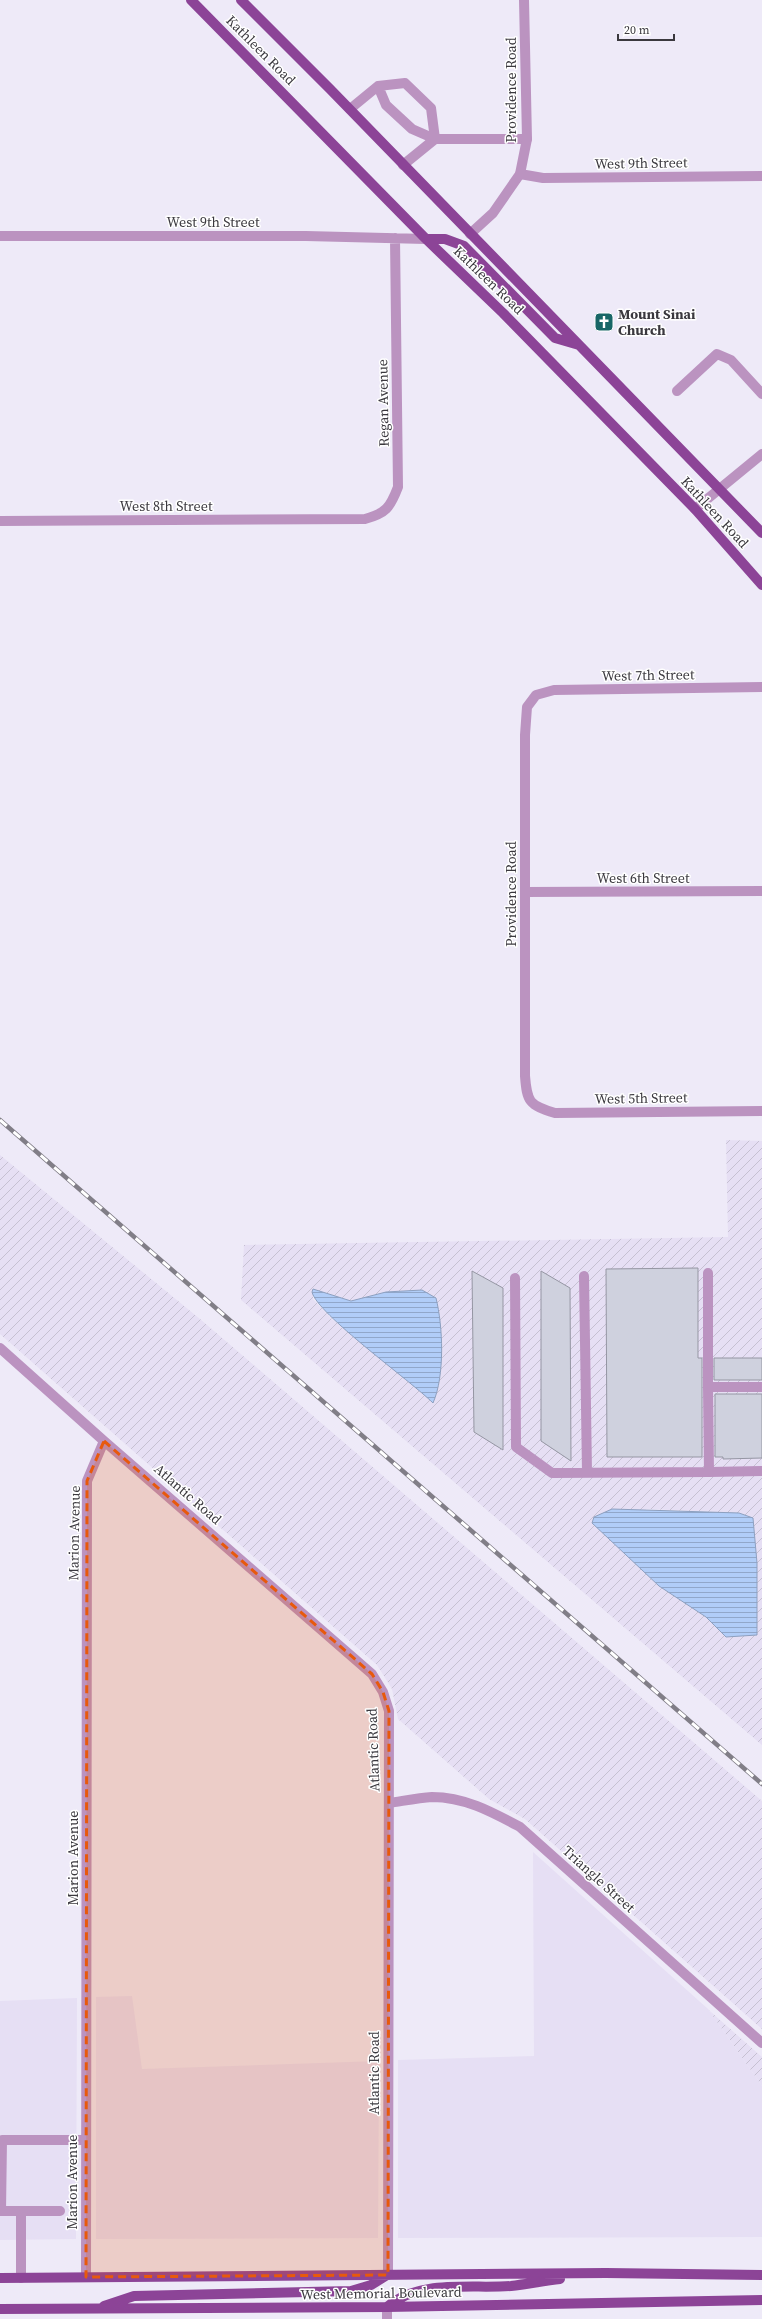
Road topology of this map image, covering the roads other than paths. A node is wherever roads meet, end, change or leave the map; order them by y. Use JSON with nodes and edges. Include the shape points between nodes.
{"nodes":[{"id":1,"x":191,"y":0,"type":"edge"},
{"id":2,"x":241,"y":0,"type":"edge"},
{"id":3,"x":524,"y":0,"type":"edge"},
{"id":4,"x":378,"y":86,"type":"junction"},
{"id":5,"x":350,"y":109,"type":"junction"},
{"id":6,"x":435,"y":139,"type":"junction"},
{"id":7,"x":527,"y":139,"type":"junction"},
{"id":8,"x":403,"y":164,"type":"junction"},
{"id":9,"x":520,"y":174,"type":"junction"},
{"id":10,"x":762,"y":176,"type":"edge"},
{"id":11,"x":470,"y":234,"type":"junction"},
{"id":12,"x":0,"y":236,"type":"edge"},
{"id":13,"x":395,"y":238,"type":"junction"},
{"id":14,"x":426,"y":238,"type":"junction"},
{"id":15,"x":580,"y":346,"type":"junction"},
{"id":16,"x":677,"y":391,"type":"dead end"},
{"id":17,"x":762,"y":394,"type":"edge"},
{"id":18,"x":762,"y":454,"type":"edge"},
{"id":19,"x":720,"y":487,"type":"junction"},
{"id":20,"x":695,"y":509,"type":"junction"},
{"id":21,"x":333,"y":519,"type":"joint"},
{"id":22,"x":0,"y":521,"type":"edge"},
{"id":23,"x":762,"y":533,"type":"edge"},
{"id":24,"x":762,"y":585,"type":"edge"},
{"id":25,"x":762,"y":687,"type":"edge"},
{"id":26,"x":536,"y":695,"type":"joint"},
{"id":27,"x":762,"y":891,"type":"edge"},
{"id":28,"x":525,"y":892,"type":"junction"},
{"id":29,"x":526,"y":1095,"type":"joint"},
{"id":30,"x":762,"y":1111,"type":"edge"},
{"id":31,"x":708,"y":1273,"type":"dead end"},
{"id":32,"x":584,"y":1276,"type":"dead end"},
{"id":33,"x":515,"y":1278,"type":"dead end"},
{"id":34,"x":0,"y":1348,"type":"edge"},
{"id":35,"x":708,"y":1387,"type":"junction"},
{"id":36,"x":762,"y":1387,"type":"edge"},
{"id":37,"x":104,"y":1441,"type":"junction"},
{"id":38,"x":762,"y":1471,"type":"edge"},
{"id":39,"x":709,"y":1472,"type":"junction"},
{"id":40,"x":586,"y":1473,"type":"junction"},
{"id":41,"x":388,"y":1803,"type":"junction"},
{"id":42,"x":762,"y":2043,"type":"edge"},
{"id":43,"x":86,"y":2140,"type":"junction"},
{"id":44,"x":21,"y":2211,"type":"junction"},
{"id":45,"x":60,"y":2211,"type":"dead end"},
{"id":46,"x":606,"y":2273,"type":"junction"},
{"id":47,"x":388,"y":2275,"type":"junction"},
{"id":48,"x":762,"y":2275,"type":"edge"},
{"id":49,"x":86,"y":2277,"type":"junction"},
{"id":50,"x":0,"y":2278,"type":"edge"},
{"id":51,"x":21,"y":2278,"type":"junction"},
{"id":52,"x":762,"y":2300,"type":"edge"},
{"id":53,"x":387,"y":2307,"type":"junction"},
{"id":54,"x":0,"y":2309,"type":"edge"},
{"id":55,"x":95,"y":2309,"type":"junction"},
{"id":56,"x":386,"y":2319,"type":"edge"}],
"edges":[{"from":1,"to":14,"type":"main road","name":"Kathleen Road"},
{"from":2,"to":5,"type":"main road","name":"Kathleen Road"},
{"from":3,"to":7,"type":"street","name":"Providence Road"},
{"from":4,"to":5,"type":"street"},
{"from":4,"to":6,"type":"street","via":[[386,105],[412,129]]},
{"from":4,"to":6,"type":"street","via":[[405,83],[431,108]]},
{"from":5,"to":8,"type":"main road","name":"Kathleen Road"},
{"from":6,"to":7,"type":"street"},
{"from":6,"to":8,"type":"street"},
{"from":7,"to":9,"type":"street","name":"Providence Road"},
{"from":8,"to":11,"type":"main road","name":"Kathleen Road"},
{"from":9,"to":10,"type":"street","name":"West 9th Street","via":[[543,178]]},
{"from":9,"to":11,"type":"street","name":"Providence Road","via":[[493,213]]},
{"from":11,"to":15,"type":"main road","name":"Kathleen Road"},
{"from":12,"to":13,"type":"street","name":"West 9th Street"},
{"from":13,"to":14,"type":"street","name":"West 9th Street"},
{"from":13,"to":21,"type":"street","name":"Regan Avenue","via":[[398,487],[392,503],[381,514],[365,519]]},
{"from":14,"to":15,"type":"main road","via":[[445,239],[464,246],[555,338]]},
{"from":14,"to":20,"type":"main road","name":"Kathleen Road","via":[[504,313]]},
{"from":15,"to":19,"type":"main road","name":"Kathleen Road"},
{"from":16,"to":17,"type":"street","via":[[717,354],[731,360]]},
{"from":18,"to":19,"type":"street"},
{"from":19,"to":20,"type":"street"},
{"from":19,"to":23,"type":"main road","name":"Kathleen Road"},
{"from":20,"to":24,"type":"main road","name":"Kathleen Road"},
{"from":21,"to":22,"type":"street","name":"West 8th Street"},
{"from":25,"to":26,"type":"street","name":"West 7th Street","via":[[554,690]]},
{"from":26,"to":28,"type":"street","name":"Providence Road","via":[[527,707],[525,735]]},
{"from":27,"to":28,"type":"street","name":"West 6th Street"},
{"from":28,"to":29,"type":"street","name":"Providence Road"},
{"from":29,"to":30,"type":"street","name":"West 5th Street","via":[[536,1107],[555,1113]]},
{"from":31,"to":35,"type":"street"},
{"from":32,"to":40,"type":"street"},
{"from":33,"to":40,"type":"street","via":[[516,1447],[552,1473]]},
{"from":34,"to":37,"type":"street","name":"Atlantic Road"},
{"from":35,"to":36,"type":"street"},
{"from":35,"to":39,"type":"street"},
{"from":37,"to":41,"type":"street","name":"Atlantic Road","via":[[372,1674],[383,1692],[388,1711]]},
{"from":37,"to":43,"type":"street","name":"Marion Avenue","via":[[87,1481]]},
{"from":38,"to":39,"type":"street"},
{"from":39,"to":40,"type":"street"},
{"from":41,"to":42,"type":"street","name":"Triangle Street","via":[[432,1797],[460,1800],[490,1810],[520,1827]]},
{"from":41,"to":47,"type":"street","name":"Atlantic Road"},
{"from":43,"to":44,"type":"street","via":[[2,2140],[1,2211]]},
{"from":43,"to":49,"type":"street","name":"Marion Avenue"},
{"from":44,"to":45,"type":"street"},
{"from":44,"to":51,"type":"street"},
{"from":46,"to":47,"type":"main road","name":"West Memorial Boulevard"},
{"from":46,"to":48,"type":"main road","name":"West Memorial Boulevard"},
{"from":46,"to":53,"type":"main road","via":[[511,2286],[425,2289],[397,2298]]},
{"from":47,"to":49,"type":"main road","name":"West Memorial Boulevard"},
{"from":47,"to":55,"type":"main road","via":[[371,2285],[351,2291],[134,2296]]},
{"from":49,"to":51,"type":"main road","name":"West Memorial Boulevard"},
{"from":50,"to":51,"type":"main road","name":"West Memorial Boulevard"},
{"from":52,"to":53,"type":"main road","name":"West Memorial Boulevard"},
{"from":53,"to":55,"type":"main road","name":"West Memorial Boulevard"},
{"from":53,"to":56,"type":"street"},
{"from":54,"to":55,"type":"main road","name":"West Memorial Boulevard"}]}
